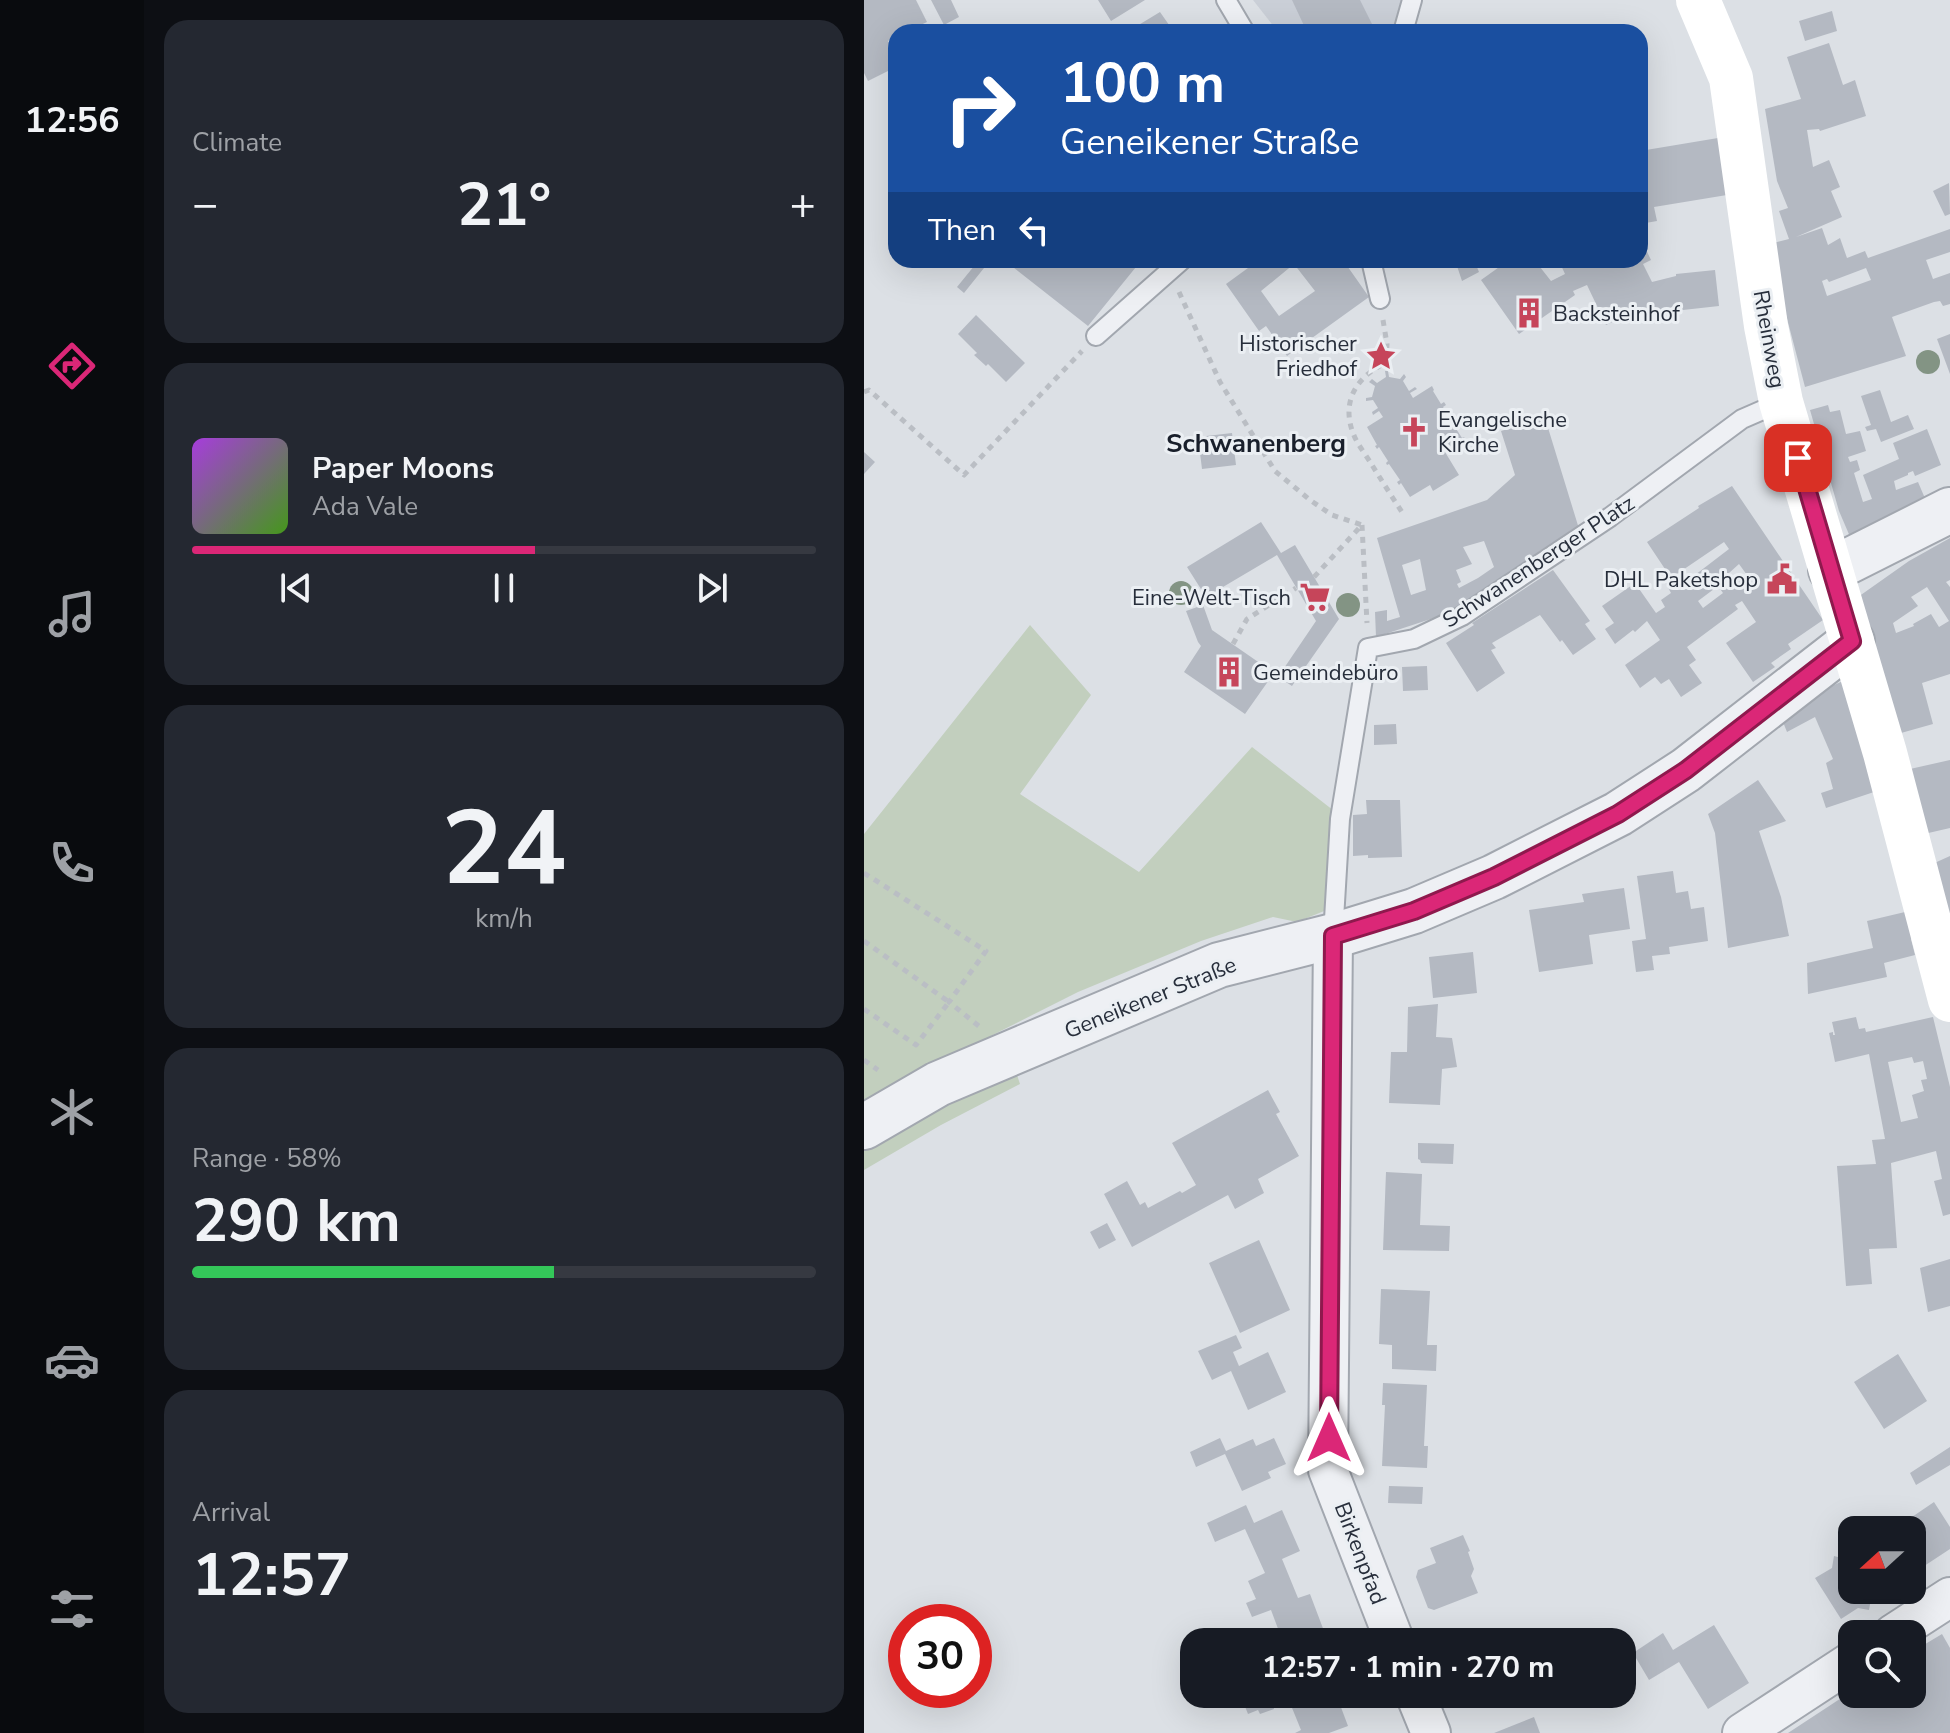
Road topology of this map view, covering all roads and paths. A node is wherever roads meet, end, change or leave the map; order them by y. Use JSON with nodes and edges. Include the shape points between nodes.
{"nodes":[{"id":1,"x":1226,"y":0,"type":"edge"},
{"id":2,"x":1412,"y":0,"type":"edge"},
{"id":3,"x":1698,"y":0,"type":"edge"},
{"id":4,"x":1240,"y":24,"type":"edge"},
{"id":5,"x":1405,"y":24,"type":"edge"},
{"id":6,"x":1174,"y":268,"type":"edge"},
{"id":7,"x":1177,"y":268,"type":"edge"},
{"id":8,"x":1373,"y":268,"type":"edge"},
{"id":9,"x":1380,"y":299,"type":"dead end"},
{"id":10,"x":1096,"y":336,"type":"joint"},
{"id":11,"x":1387,"y":344,"type":"dead end"},
{"id":12,"x":864,"y":392,"type":"edge"},
{"id":13,"x":1781,"y":402,"type":"junction"},
{"id":14,"x":1950,"y":510,"type":"edge"},
{"id":15,"x":1402,"y":512,"type":"dead end"},
{"id":16,"x":1362,"y":525,"type":"junction"},
{"id":17,"x":1831,"y":570,"type":"junction"},
{"id":18,"x":1314,"y":577,"type":"dead end"},
{"id":19,"x":1296,"y":588,"type":"dead end"},
{"id":20,"x":1852,"y":641,"type":"junction"},
{"id":21,"x":1233,"y":644,"type":"dead end"},
{"id":22,"x":1368,"y":648,"type":"junction"},
{"id":23,"x":864,"y":873,"type":"edge"},
{"id":24,"x":1333,"y":936,"type":"junction"},
{"id":25,"x":864,"y":941,"type":"edge"},
{"id":26,"x":1950,"y":1000,"type":"edge"},
{"id":27,"x":949,"y":1002,"type":"junction"},
{"id":28,"x":864,"y":1009,"type":"edge"},
{"id":29,"x":984,"y":1030,"type":"dead end"},
{"id":30,"x":864,"y":1060,"type":"edge"},
{"id":31,"x":878,"y":1070,"type":"dead end"},
{"id":32,"x":864,"y":1127,"type":"edge"},
{"id":33,"x":1950,"y":1597,"type":"edge"},
{"id":34,"x":1915,"y":1620,"type":"edge"},
{"id":35,"x":1390,"y":1628,"type":"edge"},
{"id":36,"x":1838,"y":1670,"type":"edge"},
{"id":37,"x":1421,"y":1708,"type":"edge"},
{"id":38,"x":1431,"y":1733,"type":"edge"},
{"id":39,"x":1742,"y":1733,"type":"edge"}],
"edges":[{"from":1,"to":4,"type":"lane"},
{"from":2,"to":5,"type":"lane"},
{"from":3,"to":13,"type":"main road","name":"Rheinweg","via":[[1731,78]]},
{"from":6,"to":10,"type":"lane"},
{"from":7,"to":16,"type":"path","via":[[1220,382],[1275,471],[1332,515]]},
{"from":8,"to":9,"type":"lane"},
{"from":10,"to":12,"type":"path","via":[[964,475],[869,390]]},
{"from":11,"to":15,"type":"path","via":[[1386,363],[1361,378],[1348,413],[1353,435]]},
{"from":13,"to":17,"type":"main road","name":"Rheinweg"},
{"from":13,"to":22,"type":"lane","name":"Schwanenberger Platz","via":[[1742,419],[1610,517],[1462,616],[1414,639]]},
{"from":14,"to":17,"type":"street"},
{"from":16,"to":18,"type":"path"},
{"from":16,"to":22,"type":"path"},
{"from":17,"to":20,"type":"main road","name":"Rheinweg"},
{"from":19,"to":21,"type":"path","via":[[1247,619]]},
{"from":20,"to":24,"type":"street","name":"Geneikener Straße","via":[[1686,770],[1618,814],[1494,877],[1414,911]]},
{"from":20,"to":26,"type":"main road","name":"Rheinweg"},
{"from":22,"to":24,"type":"lane","via":[[1340,819]]},
{"from":23,"to":27,"type":"path","via":[[986,951]]},
{"from":24,"to":32,"type":"street","name":"Geneikener Straße","via":[[1219,965],[938,1084]]},
{"from":24,"to":35,"type":"street","name":"Birkenpfad","via":[[1328,1470]]},
{"from":25,"to":27,"type":"path"},
{"from":27,"to":28,"type":"path","via":[[916,1045]]},
{"from":27,"to":29,"type":"path"},
{"from":30,"to":31,"type":"path"},
{"from":33,"to":34,"type":"street"},
{"from":36,"to":39,"type":"street"},
{"from":37,"to":38,"type":"street"}]}
